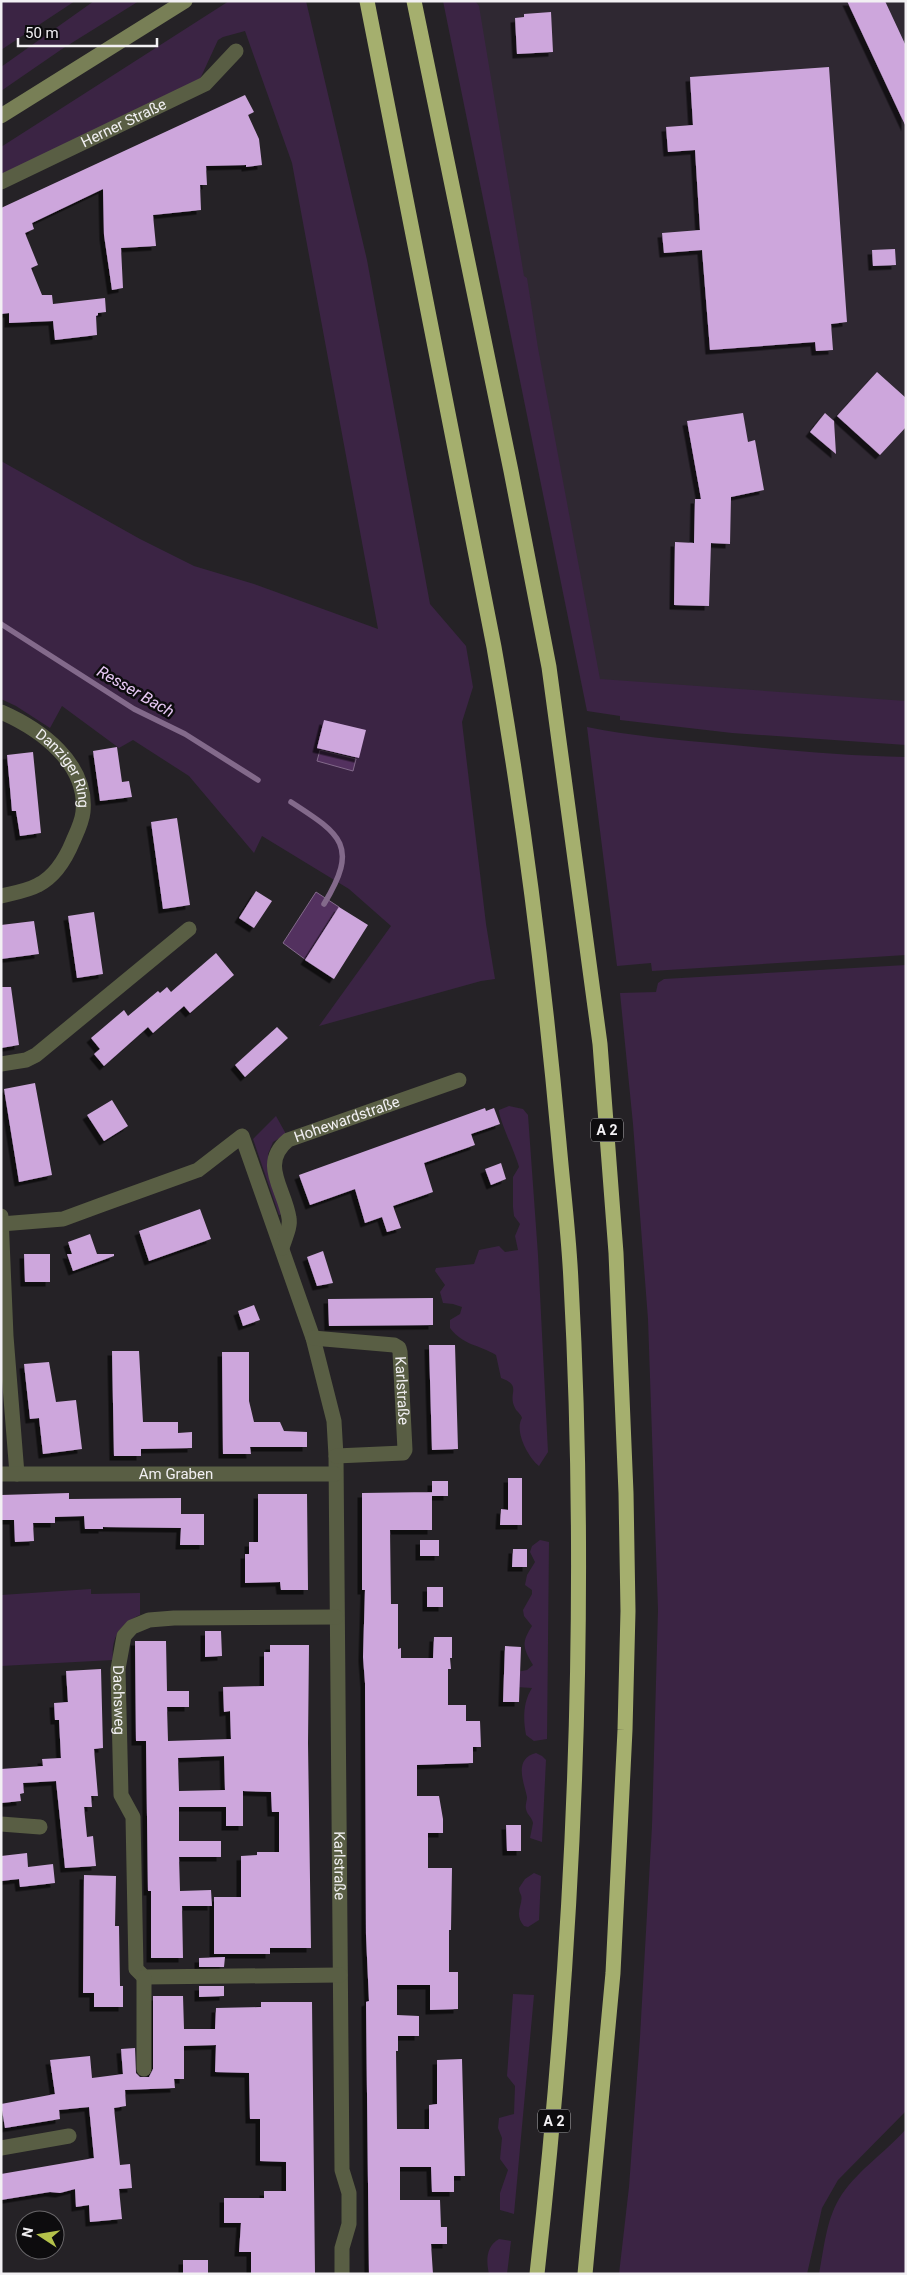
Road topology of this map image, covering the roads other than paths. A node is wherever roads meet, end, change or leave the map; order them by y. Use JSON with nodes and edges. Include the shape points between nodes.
{"nodes":[{"id":1,"x":185,"y":1,"type":"edge"},
{"id":2,"x":367,"y":1,"type":"edge"},
{"id":3,"x":414,"y":1,"type":"edge"},
{"id":4,"x":236,"y":51,"type":"dead end"},
{"id":5,"x":1,"y":116,"type":"edge"},
{"id":6,"x":1,"y":182,"type":"edge"},
{"id":7,"x":1,"y":712,"type":"edge"},
{"id":8,"x":1,"y":896,"type":"edge"},
{"id":9,"x":189,"y":929,"type":"dead end"},
{"id":10,"x":1,"y":1064,"type":"edge"},
{"id":11,"x":459,"y":1080,"type":"dead end"},
{"id":12,"x":2,"y":1221,"type":"edge"},
{"id":13,"x":282,"y":1248,"type":"junction"},
{"id":14,"x":313,"y":1338,"type":"junction"},
{"id":15,"x":336,"y":1456,"type":"junction"},
{"id":16,"x":1,"y":1474,"type":"edge"},
{"id":17,"x":17,"y":1474,"type":"junction"},
{"id":18,"x":335,"y":1474,"type":"junction"},
{"id":19,"x":336,"y":1617,"type":"junction"},
{"id":20,"x":1,"y":1824,"type":"edge"},
{"id":21,"x":40,"y":1827,"type":"dead end"},
{"id":22,"x":340,"y":1975,"type":"junction"},
{"id":23,"x":144,"y":1977,"type":"junction"},
{"id":24,"x":144,"y":2069,"type":"dead end"},
{"id":25,"x":69,"y":2136,"type":"dead end"},
{"id":26,"x":1,"y":2148,"type":"edge"},
{"id":27,"x":342,"y":2274,"type":"edge"},
{"id":28,"x":537,"y":2274,"type":"edge"},
{"id":29,"x":585,"y":2274,"type":"edge"}],
"edges":[{"from":1,"to":5,"type":"main road"},
{"from":2,"to":28,"type":"highway","number":"A 2","via":[[510,736],[552,1060],[571,1279],[578,1486],[578,1728],[556,2100]]},
{"from":3,"to":29,"type":"highway","number":"A 2","via":[[549,668],[600,1044],[616,1253],[628,1611],[613,1973]]},
{"from":4,"to":6,"type":"street","name":"Herner Straße","via":[[205,84]]},
{"from":7,"to":8,"type":"street","name":"Danziger Ring","via":[[43,734],[61,752],[78,780],[83,812],[68,853],[47,879],[38,885]]},
{"from":9,"to":10,"type":"street","via":[[36,1055]]},
{"from":11,"to":13,"type":"street","name":"Hohewardstraße","via":[[288,1140],[279,1147],[274,1168],[290,1220]]},
{"from":12,"to":13,"type":"street","name":"Karlstraße","via":[[63,1219],[101,1206],[198,1170],[242,1136]]},
{"from":12,"to":17,"type":"street","via":[[2,1276]]},
{"from":13,"to":14,"type":"street","name":"Karlstraße"},
{"from":14,"to":15,"type":"street","name":"Karlstraße","via":[[334,1420]]},
{"from":14,"to":15,"type":"street","name":"Karlstraße","via":[[394,1345],[400,1352],[405,1450],[403,1453]]},
{"from":15,"to":18,"type":"street","name":"Karlstraße"},
{"from":16,"to":17,"type":"street","name":"Am Graben"},
{"from":17,"to":18,"type":"street","name":"Am Graben"},
{"from":18,"to":19,"type":"street","name":"Karlstraße"},
{"from":19,"to":22,"type":"street","name":"Karlstraße"},
{"from":19,"to":23,"type":"street","name":"Dachsweg","via":[[149,1620],[132,1627],[124,1636],[118,1669],[121,1795],[133,1817],[136,1969]]},
{"from":20,"to":21,"type":"street"},
{"from":22,"to":23,"type":"street"},
{"from":22,"to":27,"type":"street","name":"Karlstraße","via":[[342,2170],[349,2216],[342,2248]]},
{"from":23,"to":24,"type":"street","name":"Dachsweg"},
{"from":25,"to":26,"type":"street"}]}
